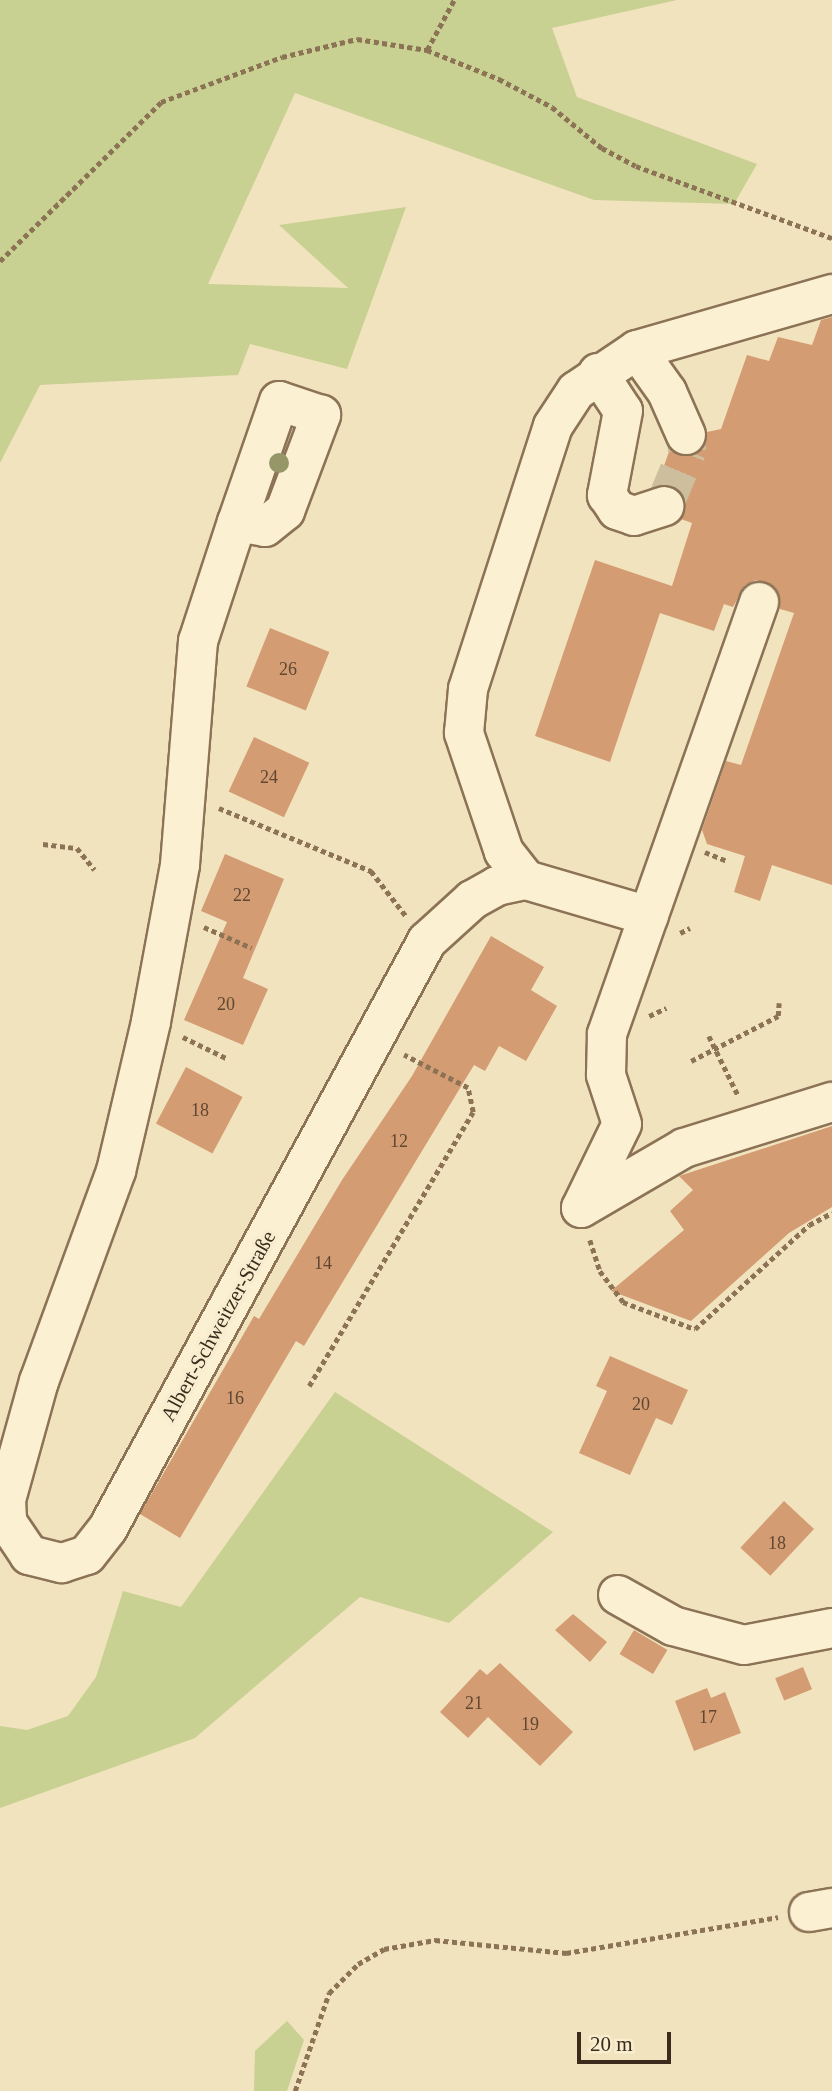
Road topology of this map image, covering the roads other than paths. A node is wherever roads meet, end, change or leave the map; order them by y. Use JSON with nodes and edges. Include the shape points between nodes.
{"nodes":[{"id":1,"x":832,"y":294,"type":"edge"},
{"id":2,"x":637,"y":350,"type":"junction"},
{"id":3,"x":598,"y":373,"type":"junction"},
{"id":4,"x":686,"y":435,"type":"tunnel mouth"},
{"id":5,"x":664,"y":506,"type":"dead end"},
{"id":6,"x":237,"y":522,"type":"dead end"},
{"id":7,"x":759,"y":602,"type":"dead end"},
{"id":8,"x":526,"y":880,"type":"junction"},
{"id":9,"x":649,"y":916,"type":"junction"},
{"id":10,"x":832,"y":1102,"type":"edge"},
{"id":11,"x":618,"y":1595,"type":"dead end"},
{"id":12,"x":832,"y":1628,"type":"edge"}],
"edges":[{"from":1,"to":2,"type":"street"},
{"from":2,"to":3,"type":"street"},
{"from":2,"to":4,"type":"street","via":[[667,392]]},
{"from":3,"to":5,"type":"street","via":[[623,411],[607,495],[617,510],[634,516]]},
{"from":3,"to":8,"type":"street","via":[[576,391],[553,426],[468,689],[464,733],[473,766],[504,852]]},
{"from":6,"to":8,"type":"street","name":"Albert-Schweitzer-Straße","via":[[198,641],[172,913],[116,1171],[39,1381],[6,1500],[7,1522],[29,1555],[46,1561],[88,1555],[108,1528],[427,941],[472,900],[497,886]]},
{"from":7,"to":9,"type":"street"},
{"from":8,"to":9,"type":"street"},
{"from":9,"to":10,"type":"street","via":[[607,1034],[606,1075],[622,1124],[581,1208],[684,1149]]},
{"from":11,"to":12,"type":"street","via":[[673,1626],[744,1645]]}]}
